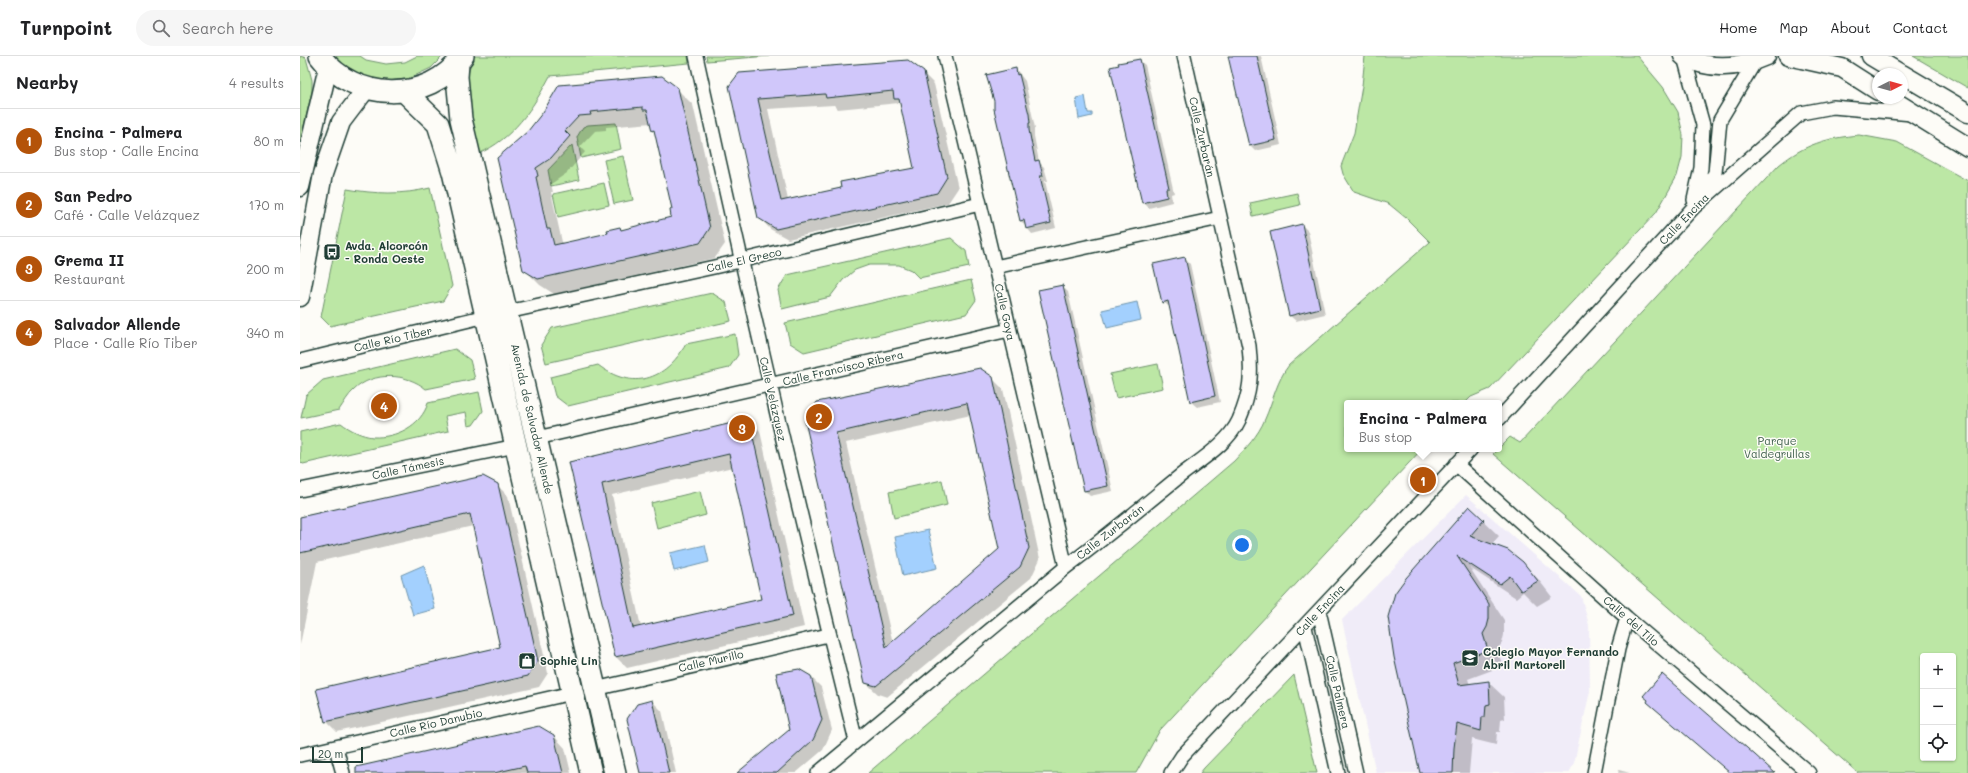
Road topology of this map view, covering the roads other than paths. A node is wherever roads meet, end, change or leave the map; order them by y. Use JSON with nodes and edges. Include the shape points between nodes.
{"nodes":[{"id":1,"x":696,"y":56,"type":"edge"},
{"id":2,"x":945,"y":56,"type":"edge"},
{"id":3,"x":1184,"y":56,"type":"edge"},
{"id":4,"x":1788,"y":56,"type":"edge"},
{"id":5,"x":1871,"y":56,"type":"edge"},
{"id":6,"x":1683,"y":57,"type":"edge"},
{"id":7,"x":1761,"y":58,"type":"edge"},
{"id":8,"x":460,"y":60,"type":"edge"},
{"id":9,"x":324,"y":61,"type":"edge"},
{"id":10,"x":1892,"y":68,"type":"edge"},
{"id":11,"x":1908,"y":78,"type":"edge"},
{"id":12,"x":1872,"y":87,"type":"edge"},
{"id":13,"x":366,"y":89,"type":"junction"},
{"id":14,"x":405,"y":92,"type":"junction"},
{"id":15,"x":1898,"y":104,"type":"edge"},
{"id":16,"x":1968,"y":113,"type":"edge"},
{"id":17,"x":1913,"y":114,"type":"junction"},
{"id":18,"x":1968,"y":146,"type":"edge"},
{"id":19,"x":300,"y":187,"type":"edge"},
{"id":20,"x":980,"y":204,"type":"junction"},
{"id":21,"x":1692,"y":208,"type":"junction"},
{"id":22,"x":1220,"y":218,"type":"junction"},
{"id":23,"x":741,"y":260,"type":"junction"},
{"id":24,"x":995,"y":267,"type":"junction"},
{"id":25,"x":300,"y":297,"type":"edge"},
{"id":26,"x":507,"y":312,"type":"junction"},
{"id":27,"x":486,"y":316,"type":"junction"},
{"id":28,"x":1009,"y":330,"type":"junction"},
{"id":29,"x":300,"y":361,"type":"edge"},
{"id":30,"x":770,"y":385,"type":"junction"},
{"id":31,"x":1502,"y":416,"type":"edge"},
{"id":32,"x":537,"y":438,"type":"junction"},
{"id":33,"x":516,"y":446,"type":"junction"},
{"id":34,"x":1468,"y":452,"type":"edge"},
{"id":35,"x":1456,"y":464,"type":"junction"},
{"id":36,"x":300,"y":490,"type":"edge"},
{"id":37,"x":1066,"y":567,"type":"junction"},
{"id":38,"x":1319,"y":611,"type":"junction"},
{"id":39,"x":1627,"y":618,"type":"junction"},
{"id":40,"x":1305,"y":627,"type":"junction"},
{"id":41,"x":828,"y":635,"type":"junction"},
{"id":42,"x":595,"y":689,"type":"junction"},
{"id":43,"x":572,"y":693,"type":"junction"},
{"id":44,"x":856,"y":741,"type":"junction"},
{"id":45,"x":336,"y":748,"type":"junction"},
{"id":46,"x":300,"y":755,"type":"edge"},
{"id":47,"x":342,"y":773,"type":"edge"},
{"id":48,"x":590,"y":773,"type":"edge"},
{"id":49,"x":615,"y":773,"type":"edge"},
{"id":50,"x":818,"y":773,"type":"edge"},
{"id":51,"x":1171,"y":773,"type":"edge"},
{"id":52,"x":1338,"y":773,"type":"edge"},
{"id":53,"x":1356,"y":773,"type":"edge"},
{"id":54,"x":1594,"y":773,"type":"edge"},
{"id":55,"x":1809,"y":773,"type":"edge"}],
"edges":[{"from":1,"to":23,"type":"street","name":"Calle Velázquez"},
{"from":2,"to":20,"type":"street","name":"Calle Goya"},
{"from":3,"to":22,"type":"street","name":"Calle Zurbarán"},
{"from":4,"to":12,"type":"main road","via":[[1842,68]]},
{"from":5,"to":10,"type":"main road"},
{"from":6,"to":7,"type":"main road","via":[[1717,67],[1733,66]]},
{"from":6,"to":21,"type":"street","via":[[1703,125],[1700,168]]},
{"from":7,"to":21,"type":"street","via":[[1720,120],[1715,173]]},
{"from":8,"to":14,"type":"main road","via":[[434,82]]},
{"from":8,"to":26,"type":"main road","name":"Avenida de Salvador Allende","via":[[457,77],[461,119]]},
{"from":9,"to":13,"type":"main road","via":[[346,80]]},
{"from":9,"to":19,"type":"main road"},
{"from":11,"to":16,"type":"main road"},
{"from":13,"to":14,"type":"main road"},
{"from":13,"to":25,"type":"main road","via":[[341,122],[323,174]]},
{"from":14,"to":27,"type":"main road","name":"Avenida de Salvador Allende","via":[[438,124],[453,172]]},
{"from":15,"to":17,"type":"main road"},
{"from":17,"to":18,"type":"main road"},
{"from":17,"to":21,"type":"street","name":"Calle Encina","via":[[1833,107],[1801,113]]},
{"from":20,"to":23,"type":"street","name":"Calle El Greco"},
{"from":20,"to":24,"type":"street","name":"Calle Goya"},
{"from":21,"to":31,"type":"street","name":"Calle Encina"},
{"from":22,"to":24,"type":"street"},
{"from":22,"to":37,"type":"street","name":"Calle Zurbarán","via":[[1249,346],[1252,375],[1247,399],[1238,421],[1223,442]]},
{"from":23,"to":26,"type":"street","name":"Calle El Greco"},
{"from":23,"to":30,"type":"street","name":"Calle Velázquez"},
{"from":24,"to":28,"type":"street","name":"Calle Goya"},
{"from":26,"to":32,"type":"main road","name":"Avenida de Salvador Allende"},
{"from":27,"to":29,"type":"street","name":"Calle Río Tiber"},
{"from":27,"to":33,"type":"main road","name":"Avenida de Salvador Allende"},
{"from":28,"to":30,"type":"street","name":"Calle Francisco Ribera"},
{"from":28,"to":37,"type":"street","name":"Calle Goya"},
{"from":30,"to":32,"type":"street","name":"Calle Francisco Ribera"},
{"from":30,"to":41,"type":"street","name":"Calle Velázquez"},
{"from":32,"to":42,"type":"main road","name":"Avenida de Salvador Allende"},
{"from":33,"to":36,"type":"street","name":"Calle Támesis"},
{"from":33,"to":43,"type":"main road","name":"Avenida de Salvador Allende"},
{"from":34,"to":35,"type":"street","name":"Calle Encina"},
{"from":35,"to":38,"type":"street","name":"Calle Encina"},
{"from":35,"to":39,"type":"street","name":"Calle del Tilo"},
{"from":37,"to":44,"type":"street","name":"Calle Zurbarán"},
{"from":38,"to":40,"type":"street","name":"Calle Encina"},
{"from":38,"to":53,"type":"street","name":"Calle Palmera"},
{"from":39,"to":54,"type":"street","via":[[1618,649]]},
{"from":39,"to":55,"type":"street","name":"Calle del Tilo"},
{"from":40,"to":51,"type":"street","name":"Calle Encina","via":[[1182,756]]},
{"from":40,"to":52,"type":"street","name":"Calle Palmera"},
{"from":41,"to":42,"type":"street","name":"Calle Murillo"},
{"from":41,"to":44,"type":"street","name":"Calle Velázquez"},
{"from":42,"to":49,"type":"main road","name":"Avenida de Salvador Allende"},
{"from":43,"to":45,"type":"street","name":"Calle Río Danubio"},
{"from":43,"to":48,"type":"main road","name":"Avenida de Salvador Allende"},
{"from":44,"to":50,"type":"street","name":"Calle Zurbarán"},
{"from":45,"to":46,"type":"street","name":"Calle Río Danubio"},
{"from":45,"to":47,"type":"street"}]}
